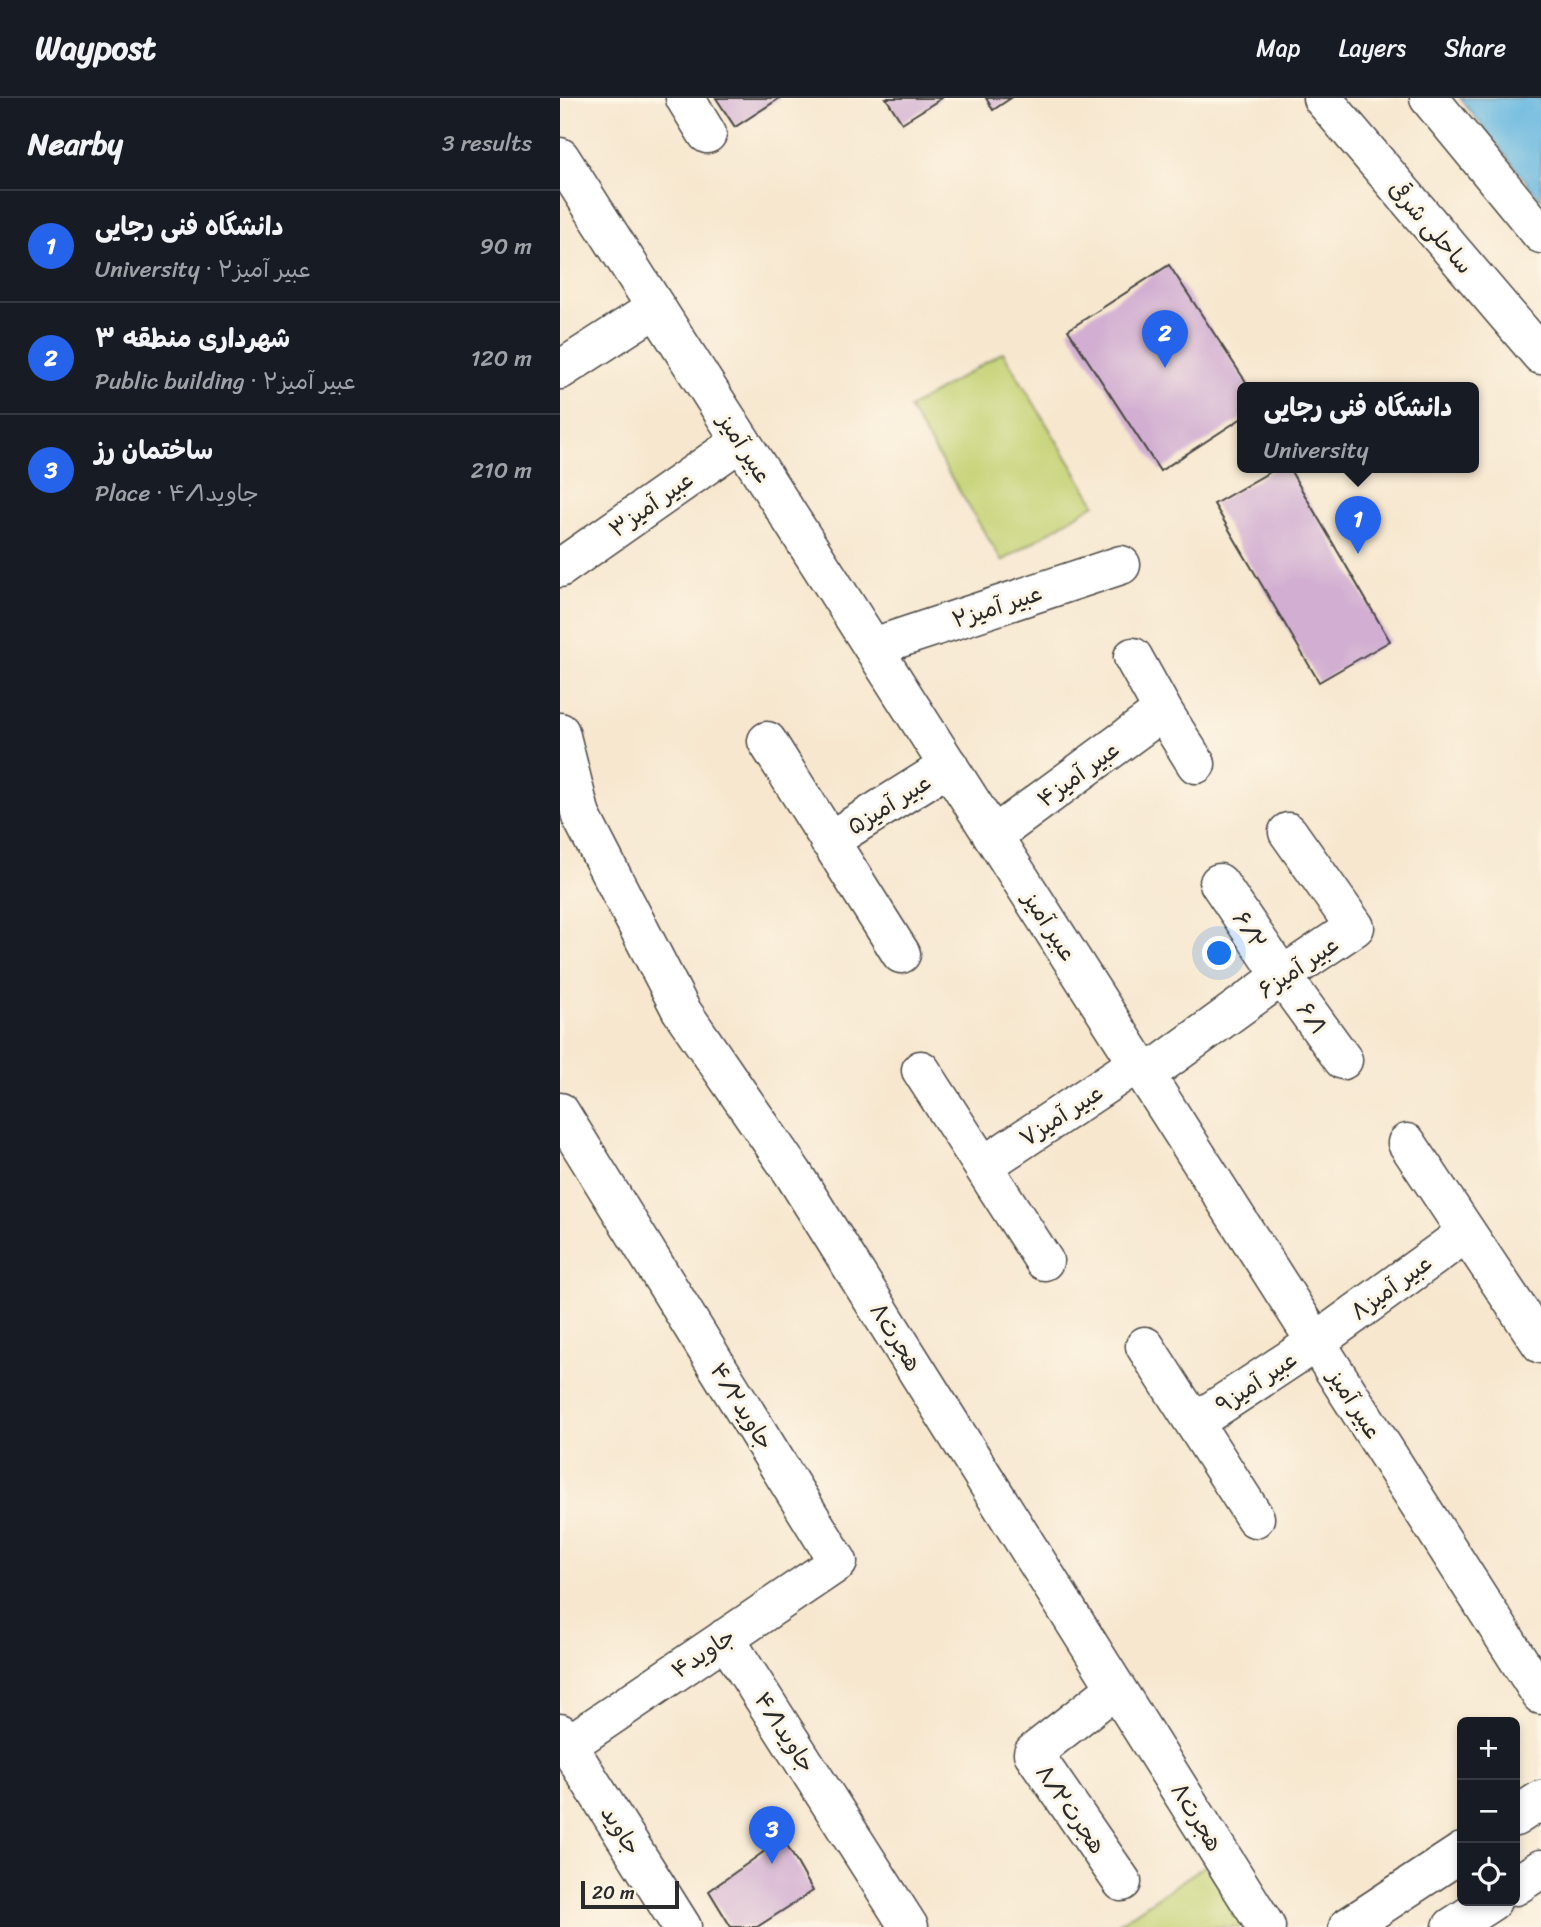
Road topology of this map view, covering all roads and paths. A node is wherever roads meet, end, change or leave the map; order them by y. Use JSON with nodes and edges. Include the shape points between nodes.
{"nodes":[{"id":1,"x":685,"y":98,"type":"edge"},
{"id":2,"x":1322,"y":98,"type":"edge"},
{"id":3,"x":1429,"y":98,"type":"edge"},
{"id":4,"x":707,"y":134,"type":"dead end"},
{"id":5,"x":560,"y":157,"type":"edge"},
{"id":6,"x":1541,"y":233,"type":"edge"},
{"id":7,"x":656,"y":308,"type":"junction"},
{"id":8,"x":1541,"y":355,"type":"edge"},
{"id":9,"x":560,"y":370,"type":"edge"},
{"id":10,"x":741,"y":441,"type":"junction"},
{"id":11,"x":1121,"y":565,"type":"dead end"},
{"id":12,"x":560,"y":568,"type":"edge"},
{"id":13,"x":873,"y":647,"type":"junction"},
{"id":14,"x":1133,"y":657,"type":"dead end"},
{"id":15,"x":1163,"y":711,"type":"junction"},
{"id":16,"x":560,"y":732,"type":"edge"},
{"id":17,"x":767,"y":741,"type":"dead end"},
{"id":18,"x":1196,"y":764,"type":"dead end"},
{"id":19,"x":948,"y":766,"type":"junction"},
{"id":20,"x":571,"y":826,"type":"edge"},
{"id":21,"x":1288,"y":832,"type":"dead end"},
{"id":22,"x":993,"y":836,"type":"junction"},
{"id":23,"x":829,"y":841,"type":"junction"},
{"id":24,"x":1219,"y":883,"type":"dead end"},
{"id":25,"x":901,"y":954,"type":"dead end"},
{"id":26,"x":1282,"y":976,"type":"junction"},
{"id":27,"x":1343,"y":1060,"type":"dead end"},
{"id":28,"x":1142,"y":1069,"type":"junction"},
{"id":29,"x":921,"y":1070,"type":"dead end"},
{"id":30,"x":560,"y":1112,"type":"edge"},
{"id":31,"x":1407,"y":1143,"type":"dead end"},
{"id":32,"x":983,"y":1166,"type":"junction"},
{"id":33,"x":1466,"y":1233,"type":"junction"},
{"id":34,"x":1044,"y":1261,"type":"dead end"},
{"id":35,"x":1316,"y":1342,"type":"junction"},
{"id":36,"x":1541,"y":1344,"type":"edge"},
{"id":37,"x":1145,"y":1346,"type":"dead end"},
{"id":38,"x":1195,"y":1422,"type":"junction"},
{"id":39,"x":1255,"y":1518,"type":"dead end"},
{"id":40,"x":838,"y":1562,"type":"joint"},
{"id":41,"x":725,"y":1638,"type":"junction"},
{"id":42,"x":1116,"y":1688,"type":"junction"},
{"id":43,"x":1541,"y":1695,"type":"edge"},
{"id":44,"x":564,"y":1739,"type":"edge"},
{"id":45,"x":1541,"y":1800,"type":"edge"},
{"id":46,"x":1520,"y":1815,"type":"edge"},
{"id":47,"x":1457,"y":1855,"type":"edge"},
{"id":48,"x":1541,"y":1869,"type":"edge"},
{"id":49,"x":1122,"y":1882,"type":"dead end"},
{"id":50,"x":1520,"y":1883,"type":"edge"},
{"id":51,"x":1484,"y":1906,"type":"edge"},
{"id":52,"x":682,"y":1927,"type":"edge"},
{"id":53,"x":909,"y":1927,"type":"edge"},
{"id":54,"x":1266,"y":1927,"type":"edge"},
{"id":55,"x":1348,"y":1927,"type":"edge"},
{"id":56,"x":1452,"y":1927,"type":"edge"}],
"edges":[{"from":1,"to":4,"type":"street"},
{"from":2,"to":8,"type":"street","name":"ساحلی شرقی"},
{"from":3,"to":6,"type":"street"},
{"from":5,"to":7,"type":"street","name":"عبیر آمیز"},
{"from":7,"to":9,"type":"street"},
{"from":7,"to":10,"type":"street","name":"عبیر آمیز"},
{"from":10,"to":12,"type":"street","name":"۳عبیر آمیز"},
{"from":10,"to":13,"type":"street","name":"عبیر آمیز"},
{"from":11,"to":13,"type":"street","name":"۲عبیر آمیز"},
{"from":13,"to":19,"type":"street","name":"عبیر آمیز"},
{"from":14,"to":15,"type":"street"},
{"from":15,"to":18,"type":"street"},
{"from":15,"to":22,"type":"street","name":"۴عبیر آمیز"},
{"from":16,"to":20,"type":"street","name":"هجرت۸"},
{"from":17,"to":23,"type":"street"},
{"from":19,"to":22,"type":"street","name":"عبیر آمیز"},
{"from":19,"to":23,"type":"street","name":"۵عبیر آمیز"},
{"from":20,"to":42,"type":"street","name":"هجرت۸","via":[[681,1010],[793,1173]]},
{"from":21,"to":26,"type":"street","name":"۶عبیر آمیز","via":[[1355,927]]},
{"from":22,"to":28,"type":"street","name":"عبیر آمیز"},
{"from":23,"to":25,"type":"street"},
{"from":24,"to":26,"type":"street","name":"۶/۲"},
{"from":26,"to":27,"type":"street","name":"۶/۱"},
{"from":26,"to":28,"type":"street","name":"۶عبیر آمیز"},
{"from":28,"to":32,"type":"street","name":"۷عبیر آمیز"},
{"from":28,"to":35,"type":"street","name":"عبیر آمیز"},
{"from":29,"to":32,"type":"street"},
{"from":30,"to":40,"type":"street","name":"۴/۲جاوید"},
{"from":31,"to":33,"type":"street"},
{"from":32,"to":34,"type":"street"},
{"from":33,"to":35,"type":"street","name":"۸عبیر آمیز"},
{"from":33,"to":36,"type":"street"},
{"from":35,"to":38,"type":"street","name":"عبیر آمیز۹"},
{"from":35,"to":43,"type":"street","name":"عبیر آمیز"},
{"from":37,"to":38,"type":"street"},
{"from":38,"to":39,"type":"street"},
{"from":40,"to":41,"type":"street","name":"۴جاوید"},
{"from":41,"to":44,"type":"street","name":"۴جاوید"},
{"from":41,"to":53,"type":"street","name":"۴/۱جاوید"},
{"from":42,"to":49,"type":"street","name":"هجرت۸/۲","via":[[1033,1753]]},
{"from":42,"to":54,"type":"street","name":"هجرت۸"},
{"from":44,"to":52,"type":"street","name":"جاوید"},
{"from":45,"to":46,"type":"street"},
{"from":47,"to":55,"type":"street"},
{"from":48,"to":50,"type":"street"},
{"from":51,"to":56,"type":"street"}]}
